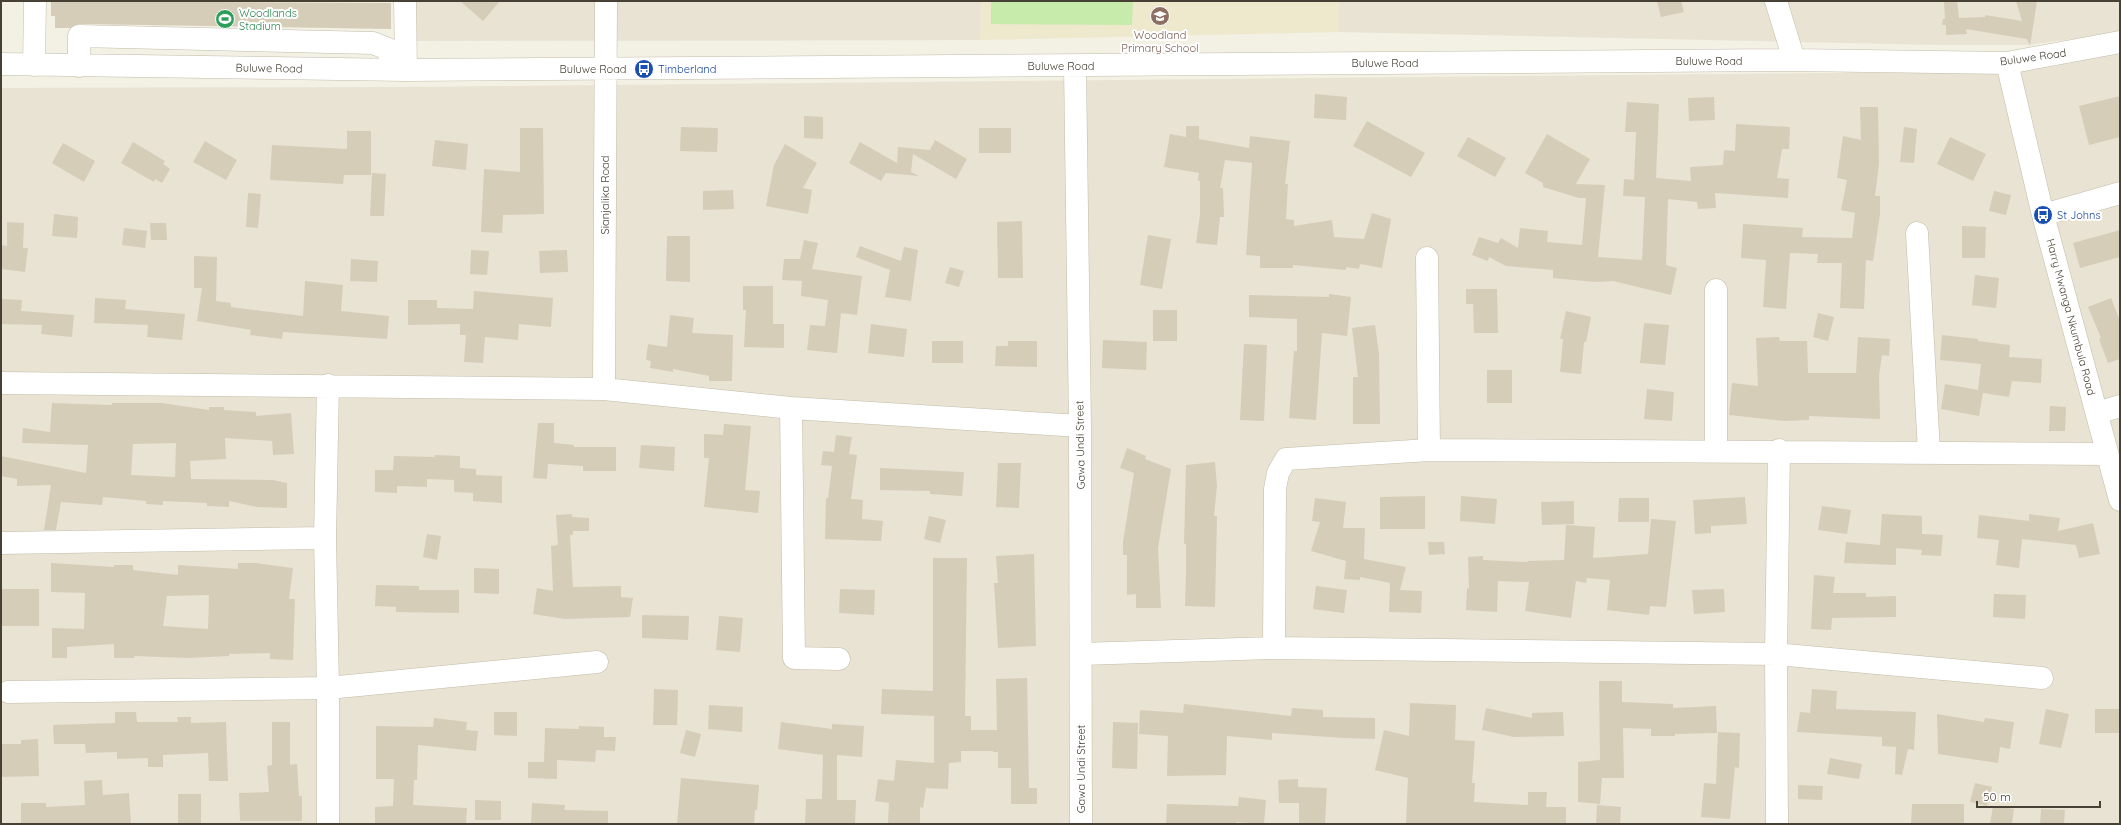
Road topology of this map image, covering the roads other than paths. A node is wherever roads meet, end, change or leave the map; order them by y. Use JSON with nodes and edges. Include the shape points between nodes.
{"nodes":[{"id":1,"x":35,"y":1,"type":"edge"},
{"id":2,"x":405,"y":1,"type":"edge"},
{"id":3,"x":606,"y":1,"type":"edge"},
{"id":4,"x":1776,"y":1,"type":"edge"},
{"id":5,"x":2120,"y":42,"type":"edge"},
{"id":6,"x":1794,"y":60,"type":"junction"},
{"id":7,"x":2008,"y":62,"type":"junction"},
{"id":8,"x":1,"y":64,"type":"edge"},
{"id":9,"x":34,"y":65,"type":"junction"},
{"id":10,"x":79,"y":66,"type":"junction"},
{"id":11,"x":1075,"y":66,"type":"junction"},
{"id":12,"x":606,"y":69,"type":"junction"},
{"id":13,"x":399,"y":70,"type":"junction"},
{"id":14,"x":2120,"y":193,"type":"edge"},
{"id":15,"x":2044,"y":215,"type":"junction"},
{"id":16,"x":1917,"y":232,"type":"dead end"},
{"id":17,"x":1427,"y":258,"type":"dead end"},
{"id":18,"x":1716,"y":290,"type":"dead end"},
{"id":19,"x":1,"y":383,"type":"edge"},
{"id":20,"x":328,"y":385,"type":"junction"},
{"id":21,"x":604,"y":389,"type":"junction"},
{"id":22,"x":2120,"y":406,"type":"edge"},
{"id":23,"x":791,"y":408,"type":"junction"},
{"id":24,"x":2097,"y":413,"type":"junction"},
{"id":25,"x":1080,"y":426,"type":"junction"},
{"id":26,"x":1429,"y":450,"type":"junction"},
{"id":27,"x":1716,"y":450,"type":"junction"},
{"id":28,"x":1779,"y":450,"type":"junction"},
{"id":29,"x":1929,"y":452,"type":"junction"},
{"id":30,"x":2106,"y":454,"type":"junction"},
{"id":31,"x":2120,"y":500,"type":"edge"},
{"id":32,"x":325,"y":538,"type":"junction"},
{"id":33,"x":1,"y":543,"type":"edge"},
{"id":34,"x":1274,"y":648,"type":"junction"},
{"id":35,"x":1081,"y":654,"type":"junction"},
{"id":36,"x":1776,"y":654,"type":"junction"},
{"id":37,"x":839,"y":659,"type":"dead end"},
{"id":38,"x":598,"y":662,"type":"dead end"},
{"id":39,"x":2042,"y":678,"type":"dead end"},
{"id":40,"x":328,"y":688,"type":"junction"},
{"id":41,"x":8,"y":692,"type":"dead end"},
{"id":42,"x":328,"y":824,"type":"edge"},
{"id":43,"x":1081,"y":824,"type":"edge"},
{"id":44,"x":1777,"y":824,"type":"edge"}],
"edges":[{"from":1,"to":9,"type":"street"},
{"from":2,"to":13,"type":"street"},
{"from":3,"to":12,"type":"street","name":"Sianjalika Road"},
{"from":4,"to":6,"type":"street"},
{"from":5,"to":7,"type":"street","name":"Buluwe Road"},
{"from":6,"to":7,"type":"street","name":"Buluwe Road"},
{"from":6,"to":11,"type":"street","name":"Buluwe Road"},
{"from":7,"to":15,"type":"street","name":"Harry Mwanga Nkumbula Road"},
{"from":8,"to":9,"type":"street","name":"Buluwe Road"},
{"from":9,"to":10,"type":"street","name":"Buluwe Road"},
{"from":10,"to":13,"type":"street","name":"Buluwe Road"},
{"from":10,"to":13,"type":"street","via":[[79,36],[374,43],[388,49]]},
{"from":11,"to":12,"type":"street","name":"Buluwe Road"},
{"from":11,"to":25,"type":"street","name":"Gawa Undi Street"},
{"from":12,"to":13,"type":"street","name":"Buluwe Road"},
{"from":12,"to":21,"type":"street","name":"Sianjalika Road"},
{"from":14,"to":15,"type":"street"},
{"from":15,"to":24,"type":"street","name":"Harry Mwanga Nkumbula Road"},
{"from":16,"to":29,"type":"street"},
{"from":17,"to":26,"type":"street"},
{"from":18,"to":27,"type":"street"},
{"from":19,"to":20,"type":"street"},
{"from":20,"to":21,"type":"street"},
{"from":20,"to":32,"type":"street"},
{"from":21,"to":23,"type":"street"},
{"from":22,"to":24,"type":"street"},
{"from":23,"to":25,"type":"street"},
{"from":23,"to":37,"type":"street","via":[[794,658]]},
{"from":24,"to":30,"type":"street","name":"Harry Mwanga Nkumbula Road"},
{"from":25,"to":35,"type":"street","name":"Gawa Undi Street"},
{"from":26,"to":27,"type":"street"},
{"from":26,"to":34,"type":"street","via":[[1289,459],[1283,462],[1275,489]]},
{"from":27,"to":28,"type":"street"},
{"from":28,"to":29,"type":"street"},
{"from":28,"to":36,"type":"street"},
{"from":29,"to":30,"type":"street"},
{"from":30,"to":31,"type":"street","name":"Harry Mwanga Nkumbula Road"},
{"from":32,"to":33,"type":"street"},
{"from":32,"to":40,"type":"street"},
{"from":34,"to":35,"type":"street"},
{"from":34,"to":36,"type":"street"},
{"from":35,"to":43,"type":"street","name":"Gawa Undi Street"},
{"from":36,"to":39,"type":"street"},
{"from":36,"to":44,"type":"street"},
{"from":38,"to":40,"type":"street"},
{"from":40,"to":41,"type":"street"},
{"from":40,"to":42,"type":"street"}]}
